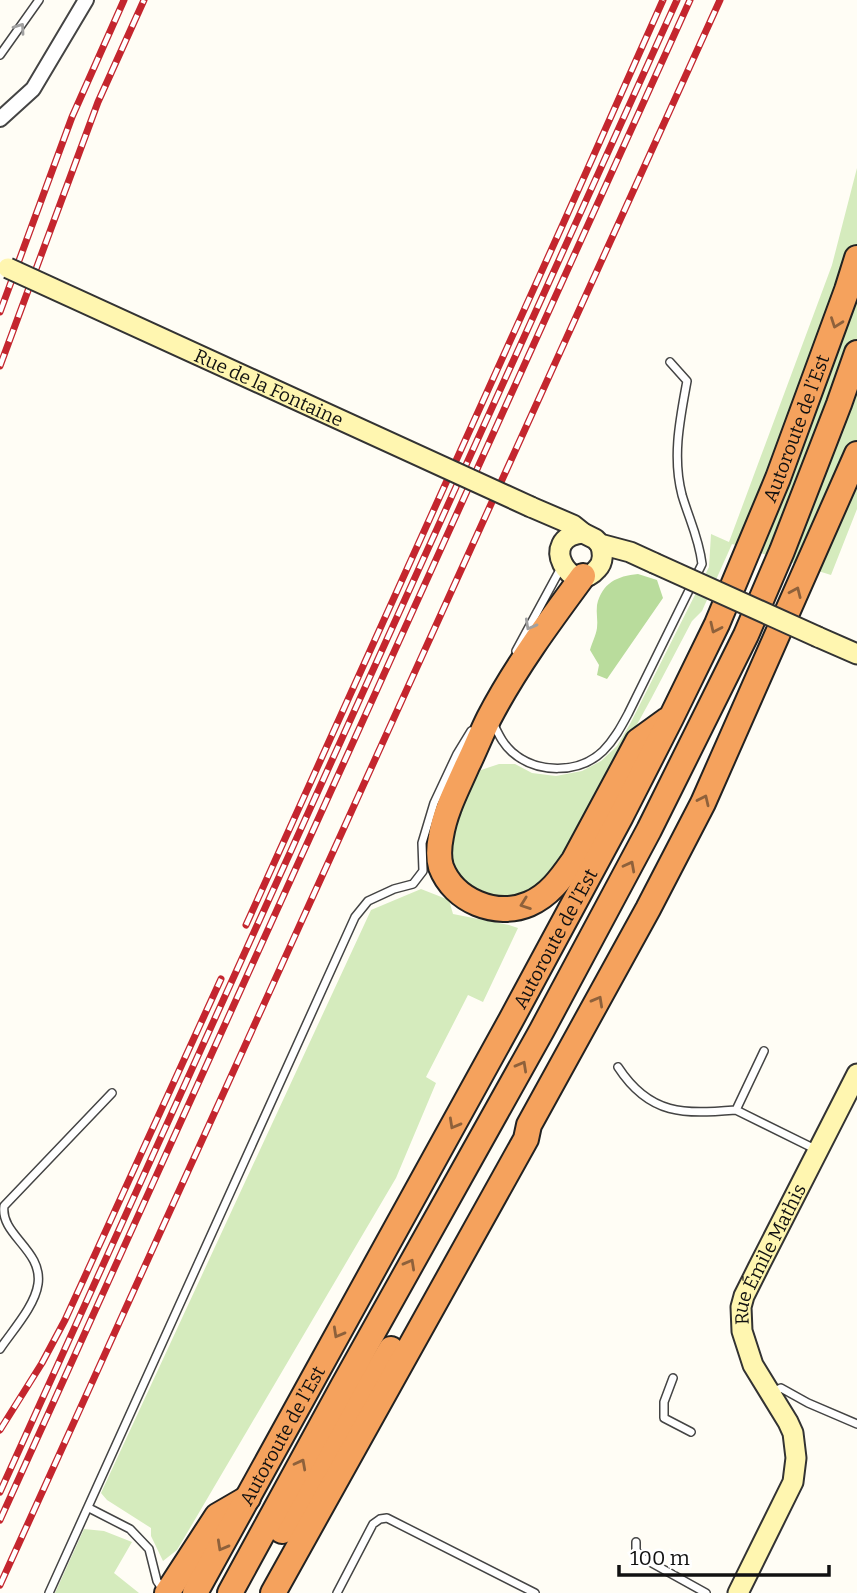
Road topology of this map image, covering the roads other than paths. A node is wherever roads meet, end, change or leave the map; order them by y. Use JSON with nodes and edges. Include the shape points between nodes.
{"nodes":[{"id":1,"x":39,"y":0,"type":"edge"},
{"id":2,"x":86,"y":0,"type":"edge"},
{"id":3,"x":0,"y":55,"type":"edge"},
{"id":4,"x":0,"y":119,"type":"edge"},
{"id":5,"x":857,"y":258,"type":"edge"},
{"id":6,"x":3,"y":265,"type":"edge"},
{"id":7,"x":857,"y":353,"type":"edge"},
{"id":8,"x":670,"y":362,"type":"dead end"},
{"id":9,"x":857,"y":454,"type":"edge"},
{"id":10,"x":857,"y":485,"type":"edge"},
{"id":11,"x":531,"y":507,"type":"junction"},
{"id":12,"x":592,"y":539,"type":"junction"},
{"id":13,"x":809,"y":562,"type":"junction"},
{"id":14,"x":577,"y":563,"type":"junction"},
{"id":15,"x":654,"y":563,"type":"junction"},
{"id":16,"x":857,"y":654,"type":"edge"},
{"id":17,"x":509,"y":664,"type":"dead end"},
{"id":18,"x":483,"y":716,"type":"junction"},
{"id":19,"x":671,"y":718,"type":"junction"},
{"id":20,"x":764,"y":1051,"type":"dead end"},
{"id":21,"x":618,"y":1067,"type":"dead end"},
{"id":22,"x":857,"y":1074,"type":"edge"},
{"id":23,"x":112,"y":1093,"type":"dead end"},
{"id":24,"x":736,"y":1110,"type":"junction"},
{"id":25,"x":529,"y":1125,"type":"junction"},
{"id":26,"x":818,"y":1150,"type":"junction"},
{"id":27,"x":0,"y":1349,"type":"edge"},
{"id":28,"x":673,"y":1378,"type":"dead end"},
{"id":29,"x":770,"y":1394,"type":"junction"},
{"id":30,"x":857,"y":1424,"type":"edge"},
{"id":31,"x":691,"y":1432,"type":"dead end"},
{"id":32,"x":248,"y":1498,"type":"junction"},
{"id":33,"x":89,"y":1507,"type":"junction"},
{"id":34,"x":636,"y":1542,"type":"dead end"},
{"id":35,"x":297,"y":1552,"type":"junction"},
{"id":36,"x":245,"y":1567,"type":"junction"},
{"id":37,"x":49,"y":1593,"type":"edge"},
{"id":38,"x":166,"y":1593,"type":"edge"},
{"id":39,"x":195,"y":1593,"type":"edge"},
{"id":40,"x":230,"y":1593,"type":"edge"},
{"id":41,"x":273,"y":1593,"type":"edge"},
{"id":42,"x":285,"y":1593,"type":"edge"},
{"id":43,"x":337,"y":1593,"type":"edge"},
{"id":44,"x":535,"y":1593,"type":"edge"},
{"id":45,"x":706,"y":1593,"type":"edge"},
{"id":46,"x":738,"y":1593,"type":"edge"}],
"edges":[{"from":3,"to":1,"type":"lane","one_way":true},
{"from":2,"to":4,"type":"street","via":[[33,89]]},
{"from":5,"to":19,"type":"highway","name":"Autoroute de l’Est","one_way":true,"via":[[778,478],[717,624]]},
{"from":6,"to":11,"type":"street","name":"Rue de la Fontaine","bridge":true},
{"from":36,"to":7,"type":"highway","name":"Autoroute de l’Est","one_way":true,"via":[[649,830],[746,635]]},
{"from":8,"to":18,"type":"lane","via":[[687,381],[677,435],[677,468],[702,564],[628,714],[603,751],[576,766],[559,769],[543,768],[513,754]]},
{"from":9,"to":13,"type":"highway"},
{"from":10,"to":13,"type":"highway"},
{"from":11,"to":12,"type":"street","name":"Rue de la Fontaine","via":[[573,525]]},
{"from":11,"to":14,"type":"street","name":"Rue de la Fontaine","via":[[551,524]]},
{"from":12,"to":14,"type":"street","via":[[603,557]]},
{"from":12,"to":14,"type":"street","via":[[570,536]]},
{"from":12,"to":15,"type":"street","name":"Rue de la Fontaine"},
{"from":25,"to":13,"type":"highway","one_way":true,"via":[[676,858]]},
{"from":14,"to":15,"type":"street","name":"Rue de la Fontaine"},
{"from":14,"to":17,"type":"lane","one_way":true},
{"from":14,"to":18,"type":"highway","via":[[544,628]]},
{"from":15,"to":16,"type":"street","name":"Rue de la Fontaine","bridge":true},
{"from":19,"to":18,"type":"highway","one_way":true,"via":[[638,741],[574,860],[555,885],[529,904],[500,909],[464,897],[448,880],[439,853],[448,807]]},
{"from":18,"to":33,"type":"lane","via":[[457,754],[434,803],[422,844],[422,871],[413,884],[368,901],[355,917]]},
{"from":19,"to":32,"type":"highway","name":"Autoroute de l’Est","one_way":true},
{"from":20,"to":24,"type":"lane"},
{"from":21,"to":24,"type":"lane","via":[[636,1089],[663,1106],[689,1113]]},
{"from":22,"to":26,"type":"street","name":"Rue Émile Mathis"},
{"from":23,"to":27,"type":"lane","via":[[1,1211],[4,1229],[31,1257],[39,1281],[30,1306]]},
{"from":24,"to":26,"type":"lane"},
{"from":25,"to":35,"type":"highway","via":[[526,1139]]},
{"from":25,"to":36,"type":"highway","via":[[269,1553]]},
{"from":26,"to":29,"type":"street","name":"Rue Émile Mathis","via":[[741,1307],[747,1348]]},
{"from":28,"to":31,"type":"lane","via":[[664,1402],[664,1418]]},
{"from":29,"to":30,"type":"lane","via":[[781,1388]]},
{"from":29,"to":46,"type":"street","name":"Rue Émile Mathis","via":[[793,1433],[793,1482]]},
{"from":32,"to":38,"type":"highway","via":[[217,1516]]},
{"from":32,"to":39,"type":"highway","name":"Autoroute de l’Est","one_way":true},
{"from":33,"to":37,"type":"lane"},
{"from":33,"to":38,"type":"lane","via":[[130,1529],[149,1549],[157,1581]]},
{"from":34,"to":45,"type":"lane","via":[[641,1557]]},
{"from":35,"to":41,"type":"highway"},
{"from":35,"to":42,"type":"highway"},
{"from":36,"to":40,"type":"highway","name":"Autoroute de l’Est"},
{"from":43,"to":44,"type":"lane","via":[[373,1524],[387,1518]]}]}
